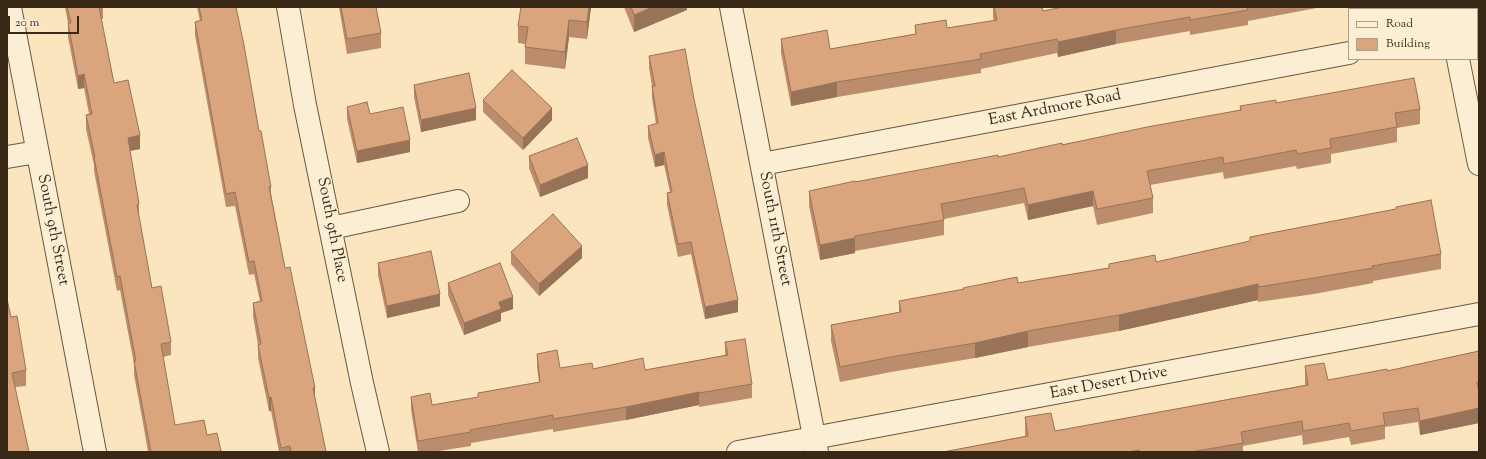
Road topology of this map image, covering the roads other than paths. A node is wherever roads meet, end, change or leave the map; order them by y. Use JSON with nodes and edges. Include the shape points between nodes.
{"nodes":[{"id":1,"x":10,"y":7,"type":"edge"},
{"id":2,"x":288,"y":7,"type":"edge"},
{"id":3,"x":731,"y":7,"type":"edge"},
{"id":4,"x":1348,"y":53,"type":"edge"},
{"id":5,"x":1458,"y":60,"type":"edge"},
{"id":6,"x":37,"y":152,"type":"junction"},
{"id":7,"x":7,"y":157,"type":"edge"},
{"id":8,"x":762,"y":164,"type":"junction"},
{"id":9,"x":1479,"y":164,"type":"edge"},
{"id":10,"x":458,"y":201,"type":"dead end"},
{"id":11,"x":331,"y":228,"type":"junction"},
{"id":12,"x":1479,"y":314,"type":"edge"},
{"id":13,"x":816,"y":445,"type":"edge"},
{"id":14,"x":95,"y":452,"type":"edge"},
{"id":15,"x":378,"y":452,"type":"edge"},
{"id":16,"x":738,"y":452,"type":"edge"}],
"edges":[{"from":1,"to":6,"type":"street","name":"South 9th Street"},
{"from":2,"to":11,"type":"street","name":"South 9th Place","via":[[305,105]]},
{"from":3,"to":8,"type":"street","name":"South 11th Street"},
{"from":4,"to":8,"type":"street","name":"East Ardmore Road"},
{"from":5,"to":9,"type":"street"},
{"from":6,"to":7,"type":"street"},
{"from":6,"to":14,"type":"street","name":"South 9th Street"},
{"from":8,"to":13,"type":"street","name":"South 11th Street"},
{"from":10,"to":11,"type":"street"},
{"from":11,"to":15,"type":"street","name":"South 9th Place"},
{"from":12,"to":13,"type":"street","name":"East Desert Drive"},
{"from":13,"to":16,"type":"street","name":"East Desert Drive"}]}
